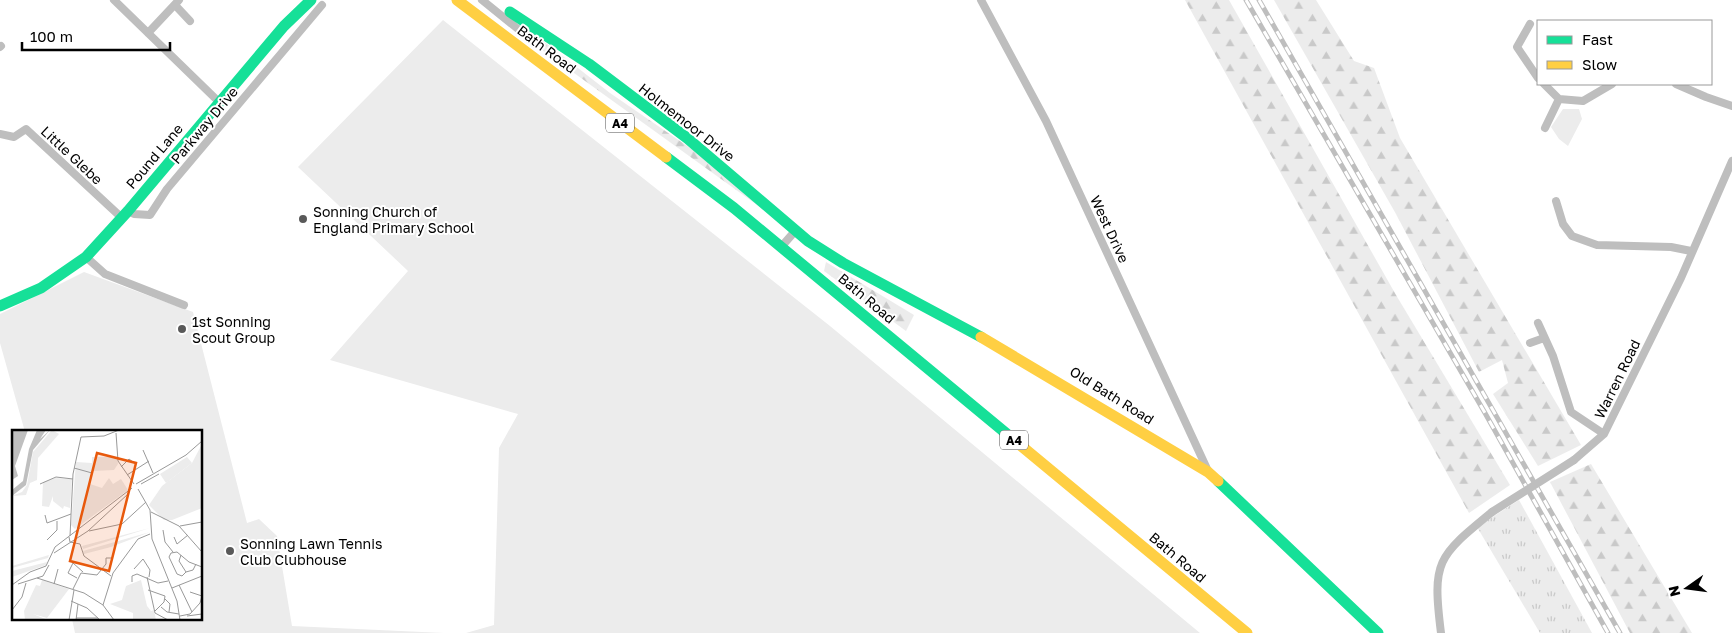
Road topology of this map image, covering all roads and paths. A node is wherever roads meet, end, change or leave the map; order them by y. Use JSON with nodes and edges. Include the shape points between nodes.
{"nodes":[{"id":1,"x":114,"y":0,"type":"edge"},
{"id":2,"x":457,"y":0,"type":"edge"},
{"id":3,"x":482,"y":0,"type":"edge"},
{"id":4,"x":981,"y":0,"type":"edge"},
{"id":5,"x":305,"y":2,"type":"edge"},
{"id":6,"x":177,"y":3,"type":"edge"},
{"id":7,"x":322,"y":5,"type":"dead end"},
{"id":8,"x":510,"y":12,"type":"dead end"},
{"id":9,"x":190,"y":21,"type":"dead end"},
{"id":10,"x":1530,"y":24,"type":"dead end"},
{"id":11,"x":284,"y":26,"type":"junction"},
{"id":12,"x":537,"y":31,"type":"junction"},
{"id":13,"x":148,"y":33,"type":"junction"},
{"id":14,"x":296,"y":38,"type":"junction"},
{"id":15,"x":1536,"y":73,"type":"edge"},
{"id":16,"x":1545,"y":85,"type":"edge"},
{"id":17,"x":1610,"y":85,"type":"edge"},
{"id":18,"x":1678,"y":85,"type":"edge"},
{"id":19,"x":1559,"y":99,"type":"junction"},
{"id":20,"x":219,"y":102,"type":"junction"},
{"id":21,"x":1732,"y":106,"type":"edge"},
{"id":22,"x":1545,"y":128,"type":"dead end"},
{"id":23,"x":0,"y":134,"type":"edge"},
{"id":24,"x":1732,"y":161,"type":"edge"},
{"id":25,"x":1556,"y":201,"type":"dead end"},
{"id":26,"x":125,"y":215,"type":"junction"},
{"id":27,"x":796,"y":230,"type":"junction"},
{"id":28,"x":782,"y":246,"type":"junction"},
{"id":29,"x":1691,"y":251,"type":"junction"},
{"id":30,"x":86,"y":257,"type":"junction"},
{"id":31,"x":184,"y":305,"type":"dead end"},
{"id":32,"x":0,"y":306,"type":"edge"},
{"id":33,"x":1538,"y":323,"type":"dead end"},
{"id":34,"x":1544,"y":338,"type":"junction"},
{"id":35,"x":1530,"y":343,"type":"dead end"},
{"id":36,"x":1604,"y":434,"type":"junction"},
{"id":37,"x":1208,"y":472,"type":"junction"},
{"id":38,"x":1246,"y":633,"type":"edge"},
{"id":39,"x":1378,"y":633,"type":"edge"},
{"id":40,"x":1441,"y":633,"type":"edge"}],
"edges":[{"from":1,"to":13,"type":"street"},
{"from":2,"to":28,"type":"street","name":"Bath Road","number":"A4"},
{"from":3,"to":12,"type":"street","name":"Holmemoor Drive","via":[[523,33]]},
{"from":4,"to":37,"type":"street","name":"West Drive","via":[[1046,121]]},
{"from":5,"to":11,"type":"street","name":"Pound Lane"},
{"from":6,"to":9,"type":"street"},
{"from":6,"to":13,"type":"street"},
{"from":7,"to":14,"type":"street","name":"Parkway Drive"},
{"from":8,"to":12,"type":"street","name":"Holmemoor Drive"},
{"from":10,"to":15,"type":"street","via":[[1517,47]]},
{"from":11,"to":14,"type":"street"},
{"from":11,"to":20,"type":"street","name":"Pound Lane"},
{"from":12,"to":27,"type":"street","name":"Holmemoor Drive","via":[[589,64],[687,138]]},
{"from":13,"to":20,"type":"street"},
{"from":14,"to":26,"type":"street","name":"Parkway Drive","via":[[167,189],[150,215]]},
{"from":16,"to":19,"type":"street"},
{"from":17,"to":19,"type":"street","via":[[1583,100]]},
{"from":18,"to":21,"type":"street"},
{"from":19,"to":22,"type":"street"},
{"from":20,"to":26,"type":"street","name":"Pound Lane"},
{"from":23,"to":26,"type":"street","name":"Little Glebe","via":[[14,136],[26,129]]},
{"from":24,"to":29,"type":"street","name":"Warren Road"},
{"from":25,"to":29,"type":"street","via":[[1563,224],[1572,236],[1597,245],[1671,247]]},
{"from":26,"to":30,"type":"street","name":"Pound Lane"},
{"from":27,"to":28,"type":"street"},
{"from":27,"to":37,"type":"street","name":"Old Bath Road","via":[[843,263],[1016,356]]},
{"from":28,"to":38,"type":"street","name":"Bath Road","number":"A4"},
{"from":29,"to":36,"type":"street","name":"Warren Road","via":[[1681,278]]},
{"from":30,"to":31,"type":"street","via":[[105,274]]},
{"from":30,"to":32,"type":"street","name":"Pound Lane","via":[[40,288]]},
{"from":33,"to":34,"type":"street"},
{"from":34,"to":35,"type":"street"},
{"from":34,"to":36,"type":"street","via":[[1571,412]]},
{"from":36,"to":40,"type":"street","name":"Warren Road","bridge":true,"via":[[1574,460],[1492,512],[1448,551],[1438,568],[1437,579]]},
{"from":37,"to":39,"type":"street","name":"Old Bath Road"}]}
